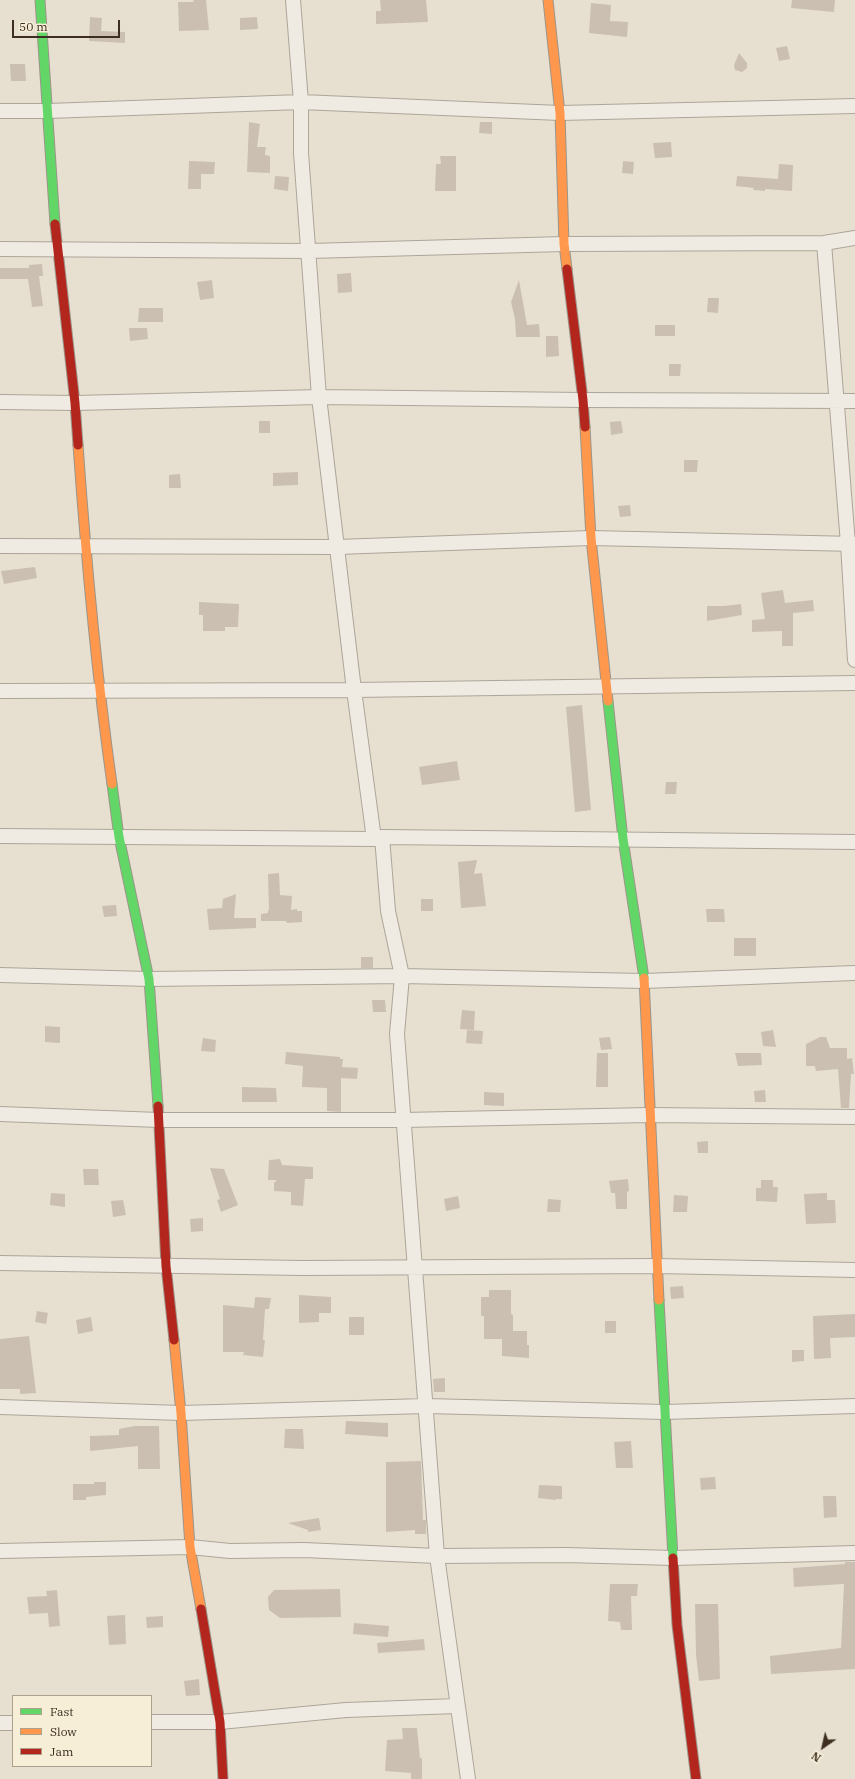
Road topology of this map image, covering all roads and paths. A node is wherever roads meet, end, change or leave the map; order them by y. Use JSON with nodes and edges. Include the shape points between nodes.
{"nodes":[{"id":1,"x":40,"y":0,"type":"edge"},
{"id":2,"x":293,"y":0,"type":"edge"},
{"id":3,"x":548,"y":0,"type":"edge"},
{"id":4,"x":300,"y":102,"type":"junction"},
{"id":5,"x":855,"y":106,"type":"edge"},
{"id":6,"x":0,"y":111,"type":"edge"},
{"id":7,"x":48,"y":111,"type":"junction"},
{"id":8,"x":560,"y":113,"type":"junction"},
{"id":9,"x":855,"y":238,"type":"edge"},
{"id":10,"x":824,"y":243,"type":"junction"},
{"id":11,"x":564,"y":244,"type":"junction"},
{"id":12,"x":0,"y":249,"type":"edge"},
{"id":13,"x":57,"y":249,"type":"junction"},
{"id":14,"x":309,"y":250,"type":"junction"},
{"id":15,"x":319,"y":397,"type":"junction"},
{"id":16,"x":583,"y":400,"type":"junction"},
{"id":17,"x":855,"y":401,"type":"edge"},
{"id":18,"x":0,"y":402,"type":"edge"},
{"id":19,"x":837,"y":402,"type":"junction"},
{"id":20,"x":75,"y":403,"type":"junction"},
{"id":21,"x":591,"y":538,"type":"junction"},
{"id":22,"x":851,"y":544,"type":"edge"},
{"id":23,"x":0,"y":546,"type":"edge"},
{"id":24,"x":85,"y":547,"type":"junction"},
{"id":25,"x":337,"y":547,"type":"junction"},
{"id":26,"x":855,"y":660,"type":"edge"},
{"id":27,"x":855,"y":683,"type":"edge"},
{"id":28,"x":608,"y":687,"type":"junction"},
{"id":29,"x":99,"y":690,"type":"junction"},
{"id":30,"x":354,"y":690,"type":"junction"},
{"id":31,"x":0,"y":691,"type":"edge"},
{"id":32,"x":0,"y":836,"type":"edge"},
{"id":33,"x":119,"y":837,"type":"junction"},
{"id":34,"x":378,"y":838,"type":"junction"},
{"id":35,"x":623,"y":838,"type":"junction"},
{"id":36,"x":855,"y":842,"type":"edge"},
{"id":37,"x":855,"y":973,"type":"edge"},
{"id":38,"x":0,"y":975,"type":"edge"},
{"id":39,"x":402,"y":976,"type":"junction"},
{"id":40,"x":149,"y":979,"type":"junction"},
{"id":41,"x":644,"y":981,"type":"junction"},
{"id":42,"x":0,"y":1114,"type":"edge"},
{"id":43,"x":649,"y":1115,"type":"junction"},
{"id":44,"x":855,"y":1117,"type":"edge"},
{"id":45,"x":159,"y":1120,"type":"junction"},
{"id":46,"x":403,"y":1120,"type":"junction"},
{"id":47,"x":0,"y":1263,"type":"edge"},
{"id":48,"x":166,"y":1266,"type":"junction"},
{"id":49,"x":657,"y":1266,"type":"junction"},
{"id":50,"x":416,"y":1268,"type":"junction"},
{"id":51,"x":855,"y":1270,"type":"edge"},
{"id":52,"x":426,"y":1406,"type":"junction"},
{"id":53,"x":855,"y":1406,"type":"edge"},
{"id":54,"x":0,"y":1408,"type":"edge"},
{"id":55,"x":665,"y":1412,"type":"junction"},
{"id":56,"x":181,"y":1413,"type":"junction"},
{"id":57,"x":190,"y":1547,"type":"junction"},
{"id":58,"x":0,"y":1551,"type":"edge"},
{"id":59,"x":855,"y":1553,"type":"edge"},
{"id":60,"x":437,"y":1556,"type":"junction"},
{"id":61,"x":674,"y":1558,"type":"junction"},
{"id":62,"x":457,"y":1706,"type":"junction"},
{"id":63,"x":152,"y":1722,"type":"edge"},
{"id":64,"x":220,"y":1722,"type":"junction"},
{"id":65,"x":12,"y":1723,"type":"edge"},
{"id":66,"x":0,"y":1724,"type":"edge"},
{"id":67,"x":223,"y":1779,"type":"edge"},
{"id":68,"x":468,"y":1779,"type":"edge"},
{"id":69,"x":696,"y":1779,"type":"edge"}],
"edges":[{"from":1,"to":7,"type":"street"},
{"from":2,"to":4,"type":"street"},
{"from":3,"to":8,"type":"street"},
{"from":4,"to":7,"type":"street"},
{"from":4,"to":8,"type":"street"},
{"from":4,"to":14,"type":"street","via":[[301,153]]},
{"from":5,"to":8,"type":"street"},
{"from":6,"to":7,"type":"street"},
{"from":7,"to":13,"type":"street"},
{"from":8,"to":11,"type":"street"},
{"from":9,"to":10,"type":"street"},
{"from":10,"to":11,"type":"street"},
{"from":10,"to":19,"type":"street"},
{"from":11,"to":14,"type":"street"},
{"from":11,"to":16,"type":"street"},
{"from":12,"to":13,"type":"street"},
{"from":13,"to":14,"type":"street"},
{"from":13,"to":20,"type":"street"},
{"from":14,"to":15,"type":"street"},
{"from":15,"to":16,"type":"street"},
{"from":15,"to":20,"type":"street"},
{"from":15,"to":25,"type":"street"},
{"from":16,"to":19,"type":"street"},
{"from":16,"to":21,"type":"street"},
{"from":17,"to":19,"type":"street"},
{"from":18,"to":20,"type":"street"},
{"from":19,"to":22,"type":"street"},
{"from":20,"to":24,"type":"street"},
{"from":21,"to":22,"type":"street"},
{"from":21,"to":25,"type":"street"},
{"from":21,"to":28,"type":"street"},
{"from":22,"to":26,"type":"street"},
{"from":23,"to":24,"type":"street"},
{"from":24,"to":25,"type":"street"},
{"from":24,"to":29,"type":"street"},
{"from":25,"to":30,"type":"street"},
{"from":27,"to":28,"type":"street"},
{"from":28,"to":30,"type":"street"},
{"from":28,"to":35,"type":"street"},
{"from":29,"to":30,"type":"street"},
{"from":29,"to":31,"type":"street"},
{"from":29,"to":33,"type":"street"},
{"from":30,"to":34,"type":"street"},
{"from":32,"to":33,"type":"street"},
{"from":33,"to":34,"type":"street"},
{"from":33,"to":40,"type":"street"},
{"from":34,"to":35,"type":"street"},
{"from":34,"to":39,"type":"street","via":[[388,911]]},
{"from":35,"to":36,"type":"street"},
{"from":35,"to":41,"type":"street"},
{"from":37,"to":41,"type":"street"},
{"from":38,"to":40,"type":"street"},
{"from":39,"to":40,"type":"street"},
{"from":39,"to":41,"type":"street"},
{"from":39,"to":46,"type":"street","via":[[397,1034]]},
{"from":40,"to":45,"type":"street"},
{"from":41,"to":43,"type":"street"},
{"from":42,"to":45,"type":"street"},
{"from":43,"to":44,"type":"street"},
{"from":43,"to":46,"type":"street"},
{"from":43,"to":49,"type":"street"},
{"from":45,"to":46,"type":"street"},
{"from":45,"to":48,"type":"street"},
{"from":46,"to":50,"type":"street"},
{"from":47,"to":48,"type":"street"},
{"from":48,"to":50,"type":"street"},
{"from":48,"to":56,"type":"street"},
{"from":49,"to":50,"type":"street"},
{"from":49,"to":51,"type":"street"},
{"from":49,"to":55,"type":"street"},
{"from":50,"to":52,"type":"street"},
{"from":52,"to":55,"type":"street"},
{"from":52,"to":56,"type":"street"},
{"from":52,"to":60,"type":"street"},
{"from":53,"to":55,"type":"street"},
{"from":54,"to":56,"type":"street"},
{"from":55,"to":61,"type":"street"},
{"from":56,"to":57,"type":"street"},
{"from":57,"to":58,"type":"street"},
{"from":57,"to":60,"type":"street","via":[[230,1551],[304,1550]]},
{"from":57,"to":64,"type":"street"},
{"from":59,"to":61,"type":"street"},
{"from":60,"to":61,"type":"street","via":[[566,1555]]},
{"from":60,"to":62,"type":"street"},
{"from":61,"to":69,"type":"street","via":[[677,1625]]},
{"from":62,"to":64,"type":"street","via":[[346,1710]]},
{"from":62,"to":68,"type":"street"},
{"from":63,"to":64,"type":"street"},
{"from":64,"to":67,"type":"street"},
{"from":65,"to":66,"type":"street"}]}
